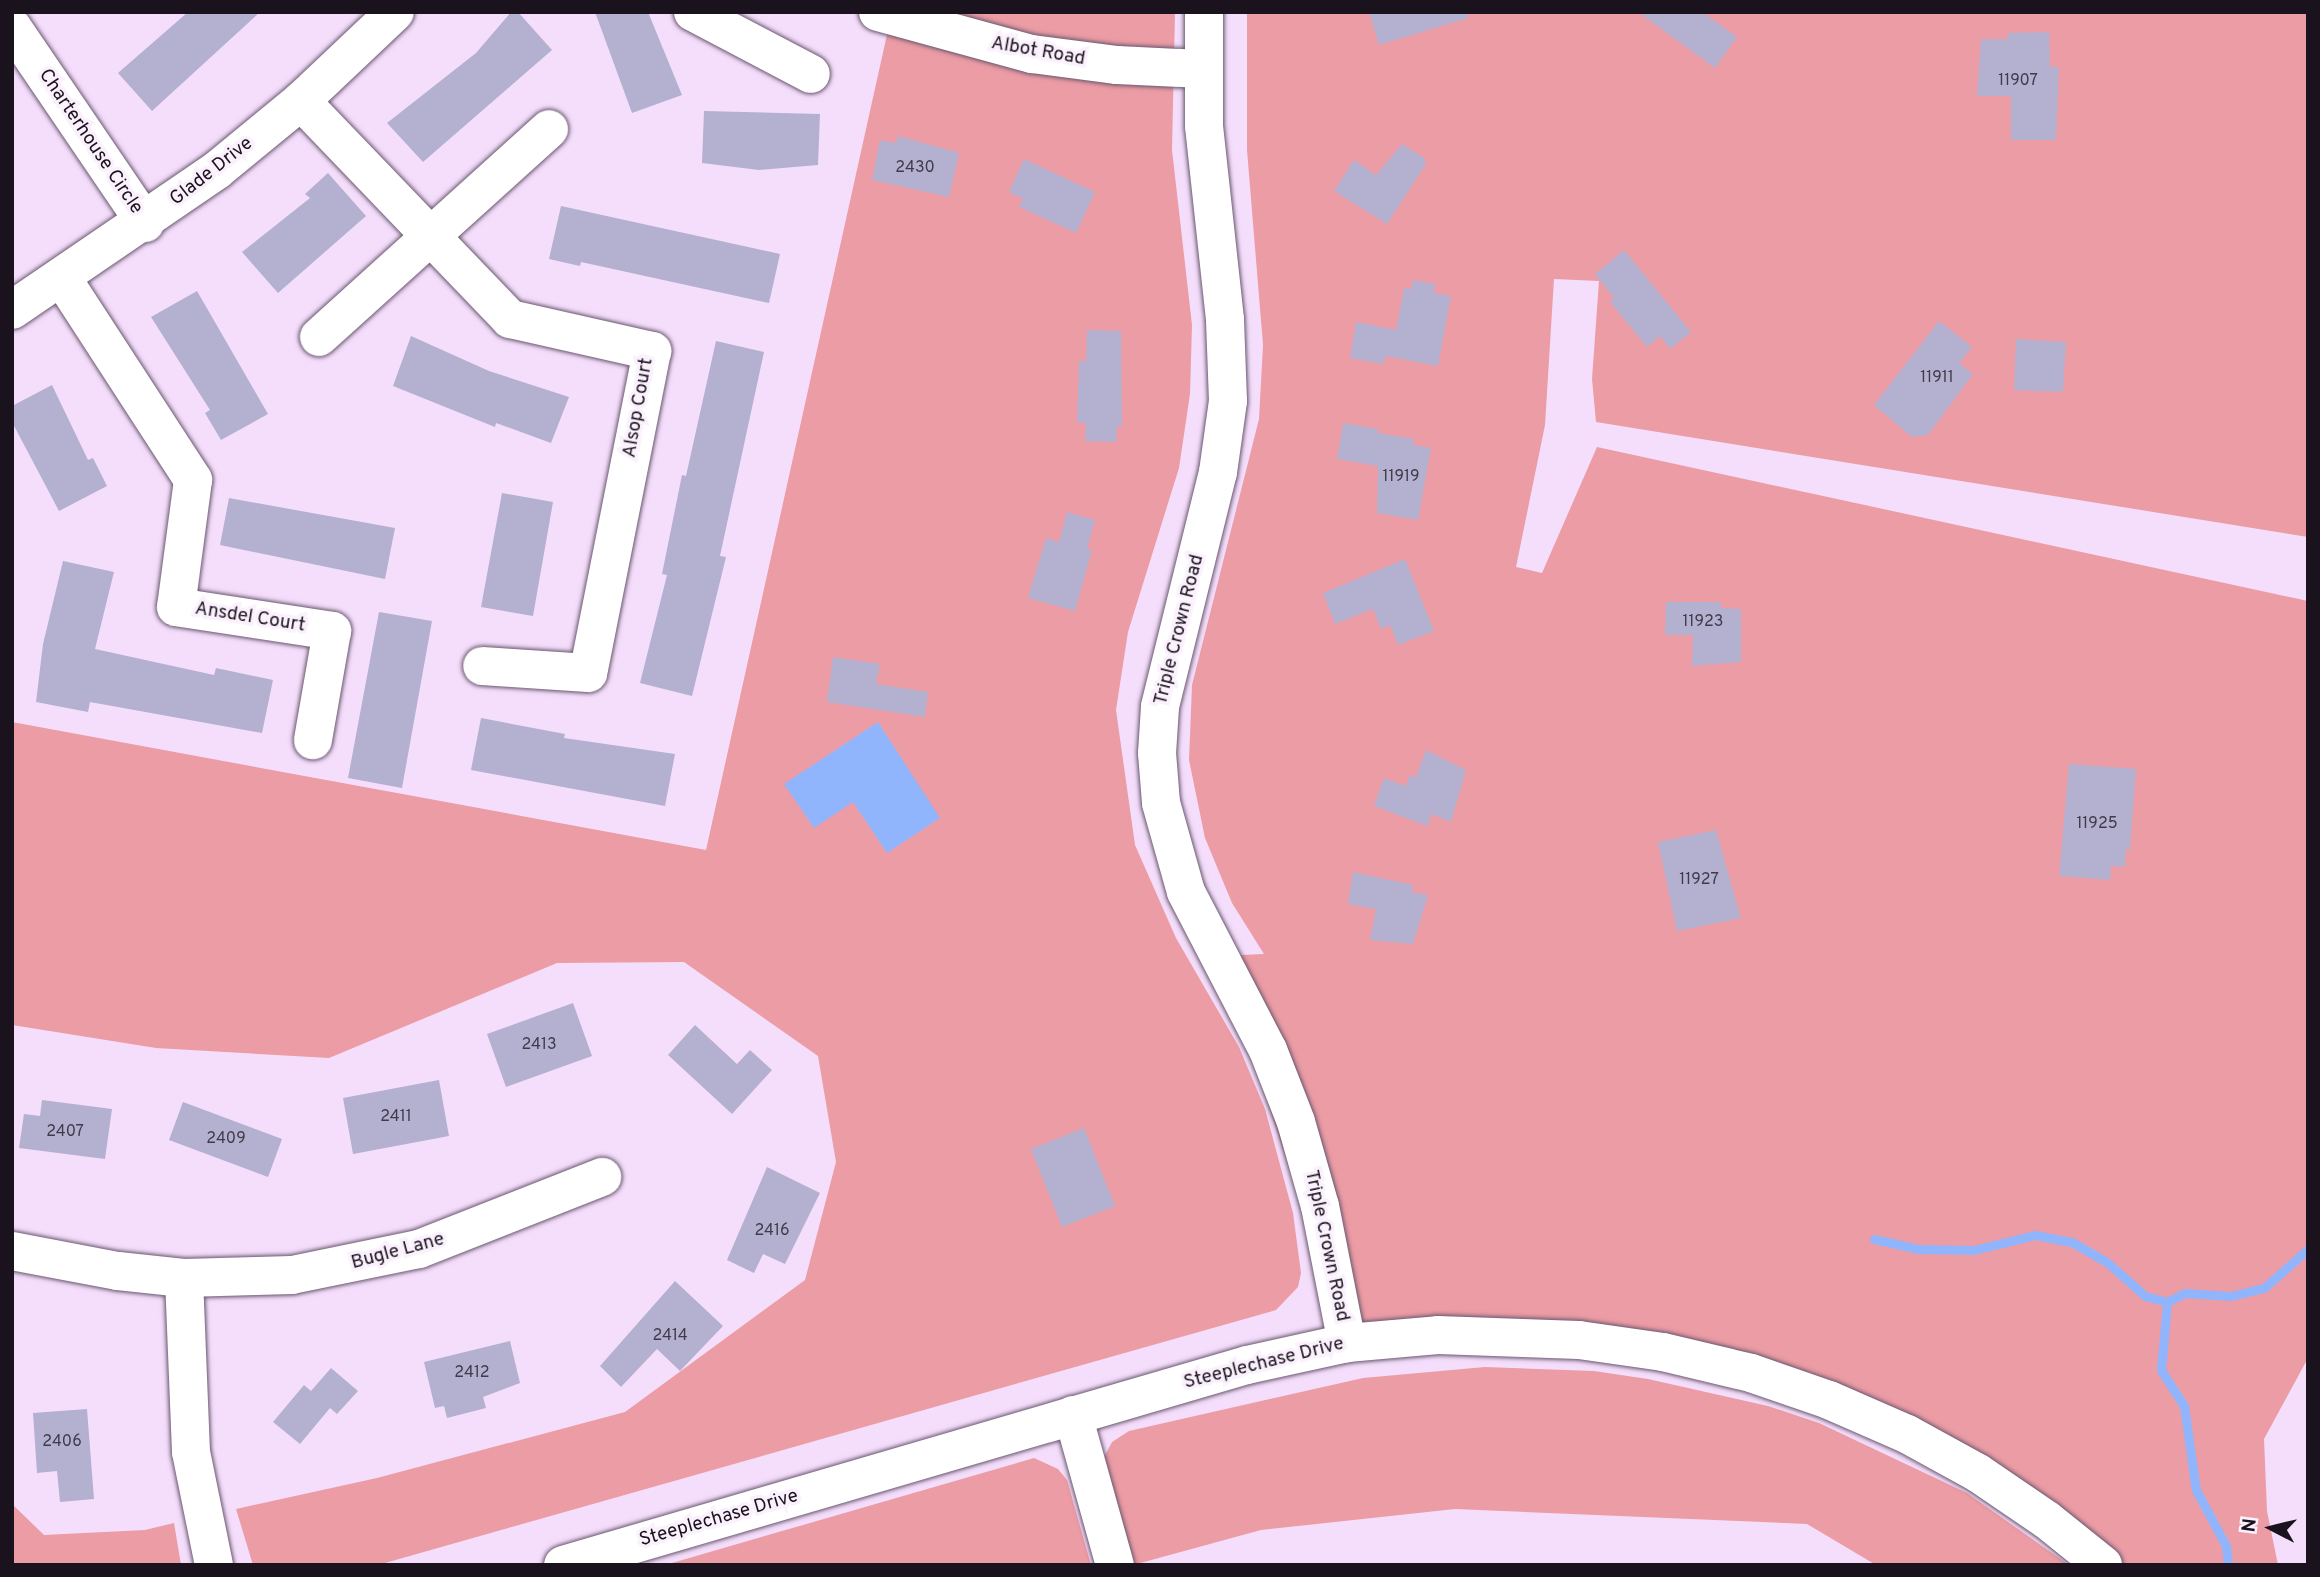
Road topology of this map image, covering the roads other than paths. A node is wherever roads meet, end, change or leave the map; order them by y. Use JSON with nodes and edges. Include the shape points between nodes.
{"nodes":[{"id":1,"x":395,"y":12,"type":"edge"},
{"id":2,"x":693,"y":12,"type":"edge"},
{"id":3,"x":877,"y":12,"type":"edge"},
{"id":4,"x":1204,"y":12,"type":"edge"},
{"id":5,"x":12,"y":27,"type":"edge"},
{"id":6,"x":1202,"y":69,"type":"junction"},
{"id":7,"x":811,"y":74,"type":"dead end"},
{"id":8,"x":301,"y":101,"type":"junction"},
{"id":9,"x":549,"y":129,"type":"dead end"},
{"id":10,"x":145,"y":223,"type":"junction"},
{"id":11,"x":434,"y":237,"type":"junction"},
{"id":12,"x":62,"y":278,"type":"junction"},
{"id":13,"x":12,"y":310,"type":"edge"},
{"id":14,"x":320,"y":337,"type":"dead end"},
{"id":15,"x":482,"y":666,"type":"dead end"},
{"id":16,"x":313,"y":740,"type":"dead end"},
{"id":17,"x":602,"y":1177,"type":"dead end"},
{"id":18,"x":12,"y":1251,"type":"edge"},
{"id":19,"x":184,"y":1278,"type":"junction"},
{"id":20,"x":1347,"y":1343,"type":"junction"},
{"id":21,"x":1073,"y":1415,"type":"junction"},
{"id":22,"x":214,"y":1565,"type":"edge"},
{"id":23,"x":563,"y":1565,"type":"edge"},
{"id":24,"x":1115,"y":1565,"type":"edge"},
{"id":25,"x":2103,"y":1565,"type":"edge"}],
"edges":[{"from":1,"to":8,"type":"street","name":"Glade Drive"},
{"from":2,"to":7,"type":"street"},
{"from":3,"to":6,"type":"street","name":"Albot Road","via":[[1032,54]]},
{"from":4,"to":6,"type":"street","name":"Triple Crown Road"},
{"from":5,"to":10,"type":"street","name":"Charterhouse Circle"},
{"from":6,"to":20,"type":"street","name":"Triple Crown Road","via":[[1225,320],[1227,401],[1218,472],[1160,707],[1161,803],[1186,892],[1268,1050],[1296,1122],[1320,1206]]},
{"from":8,"to":10,"type":"street","name":"Glade Drive"},
{"from":8,"to":11,"type":"street","name":"Alsop Court"},
{"from":9,"to":11,"type":"street"},
{"from":10,"to":12,"type":"street","name":"Glade Drive"},
{"from":11,"to":14,"type":"street"},
{"from":11,"to":15,"type":"street","name":"Alsop Court","via":[[510,319],[652,351],[588,673]]},
{"from":12,"to":13,"type":"street","name":"Glade Drive"},
{"from":12,"to":16,"type":"street","name":"Ansdel Court","via":[[193,480],[176,607],[332,631]]},
{"from":17,"to":19,"type":"street","name":"Bugle Lane","via":[[509,1217],[362,1265],[292,1275]]},
{"from":18,"to":19,"type":"street","name":"Bugle Lane"},
{"from":19,"to":22,"type":"street","via":[[191,1452]]},
{"from":20,"to":21,"type":"street","name":"Steeplechase Drive","via":[[1247,1364]]},
{"from":20,"to":25,"type":"street","name":"Steeplechase Drive","via":[[1438,1335],[1579,1340],[1663,1352],[1751,1373],[1907,1434],[1978,1474]]},
{"from":21,"to":23,"type":"street","name":"Steeplechase Drive"},
{"from":21,"to":24,"type":"street"}]}
